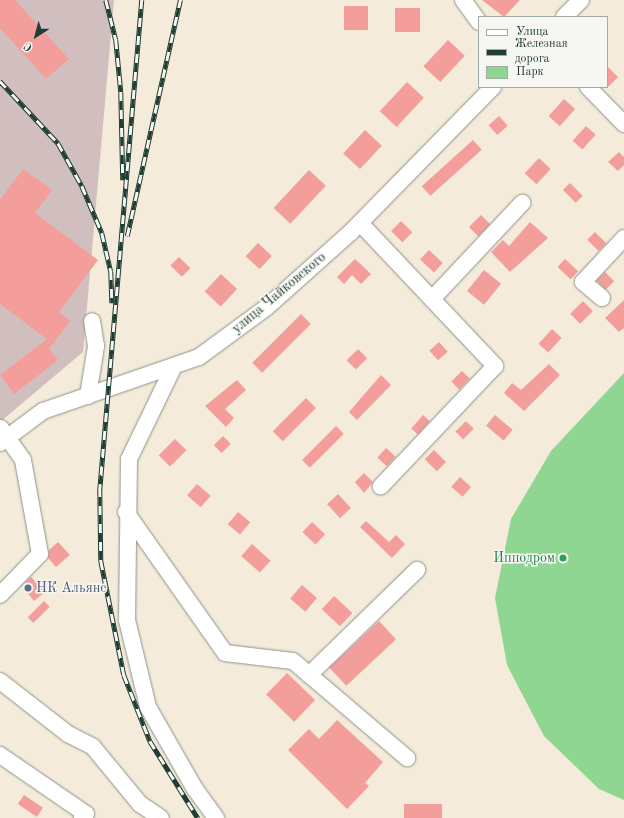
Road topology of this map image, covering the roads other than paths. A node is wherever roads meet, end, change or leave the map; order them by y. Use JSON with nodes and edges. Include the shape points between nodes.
{"nodes":[{"id":1,"x":463,"y":0,"type":"edge"},
{"id":2,"x":581,"y":0,"type":"edge"},
{"id":3,"x":565,"y":16,"type":"edge"},
{"id":4,"x":478,"y":21,"type":"edge"},
{"id":5,"x":492,"y":88,"type":"edge"},
{"id":6,"x":589,"y":88,"type":"edge"},
{"id":7,"x":624,"y":124,"type":"edge"},
{"id":8,"x":522,"y":203,"type":"dead end"},
{"id":9,"x":360,"y":223,"type":"junction"},
{"id":10,"x":624,"y":238,"type":"edge"},
{"id":11,"x":602,"y":298,"type":"dead end"},
{"id":12,"x":432,"y":299,"type":"junction"},
{"id":13,"x":92,"y":321,"type":"dead end"},
{"id":14,"x":174,"y":366,"type":"junction"},
{"id":15,"x":88,"y":396,"type":"junction"},
{"id":16,"x":3,"y":434,"type":"edge"},
{"id":17,"x":381,"y":486,"type":"dead end"},
{"id":18,"x":126,"y":512,"type":"junction"},
{"id":19,"x":417,"y":570,"type":"dead end"},
{"id":20,"x":0,"y":594,"type":"edge"},
{"id":21,"x":309,"y":675,"type":"junction"},
{"id":22,"x":0,"y":681,"type":"edge"},
{"id":23,"x":0,"y":755,"type":"edge"},
{"id":24,"x":407,"y":758,"type":"dead end"},
{"id":25,"x":86,"y":817,"type":"edge"},
{"id":26,"x":161,"y":818,"type":"edge"},
{"id":27,"x":216,"y":818,"type":"edge"}],
"edges":[{"from":1,"to":4,"type":"street"},
{"from":2,"to":3,"type":"street"},
{"from":5,"to":9,"type":"street","name":"улица Чайковского"},
{"from":6,"to":7,"type":"street"},
{"from":8,"to":12,"type":"street"},
{"from":9,"to":12,"type":"street"},
{"from":9,"to":14,"type":"street","name":"улица Чайковского","via":[[267,307],[199,357]]},
{"from":10,"to":11,"type":"street","via":[[583,282]]},
{"from":12,"to":17,"type":"street","via":[[495,366]]},
{"from":13,"to":15,"type":"street","via":[[96,346]]},
{"from":14,"to":15,"type":"street","name":"улица Чайковского"},
{"from":14,"to":18,"type":"street","via":[[129,459]]},
{"from":15,"to":16,"type":"street","name":"улица Чайковского","via":[[43,411]]},
{"from":16,"to":20,"type":"street","via":[[23,460],[40,554]]},
{"from":18,"to":21,"type":"street","via":[[225,653],[293,661]]},
{"from":18,"to":27,"type":"street","via":[[127,620],[148,707],[195,789]]},
{"from":19,"to":21,"type":"street"},
{"from":21,"to":24,"type":"street"},
{"from":22,"to":26,"type":"street","via":[[68,734],[93,747],[140,804]]},
{"from":23,"to":25,"type":"street"}]}
